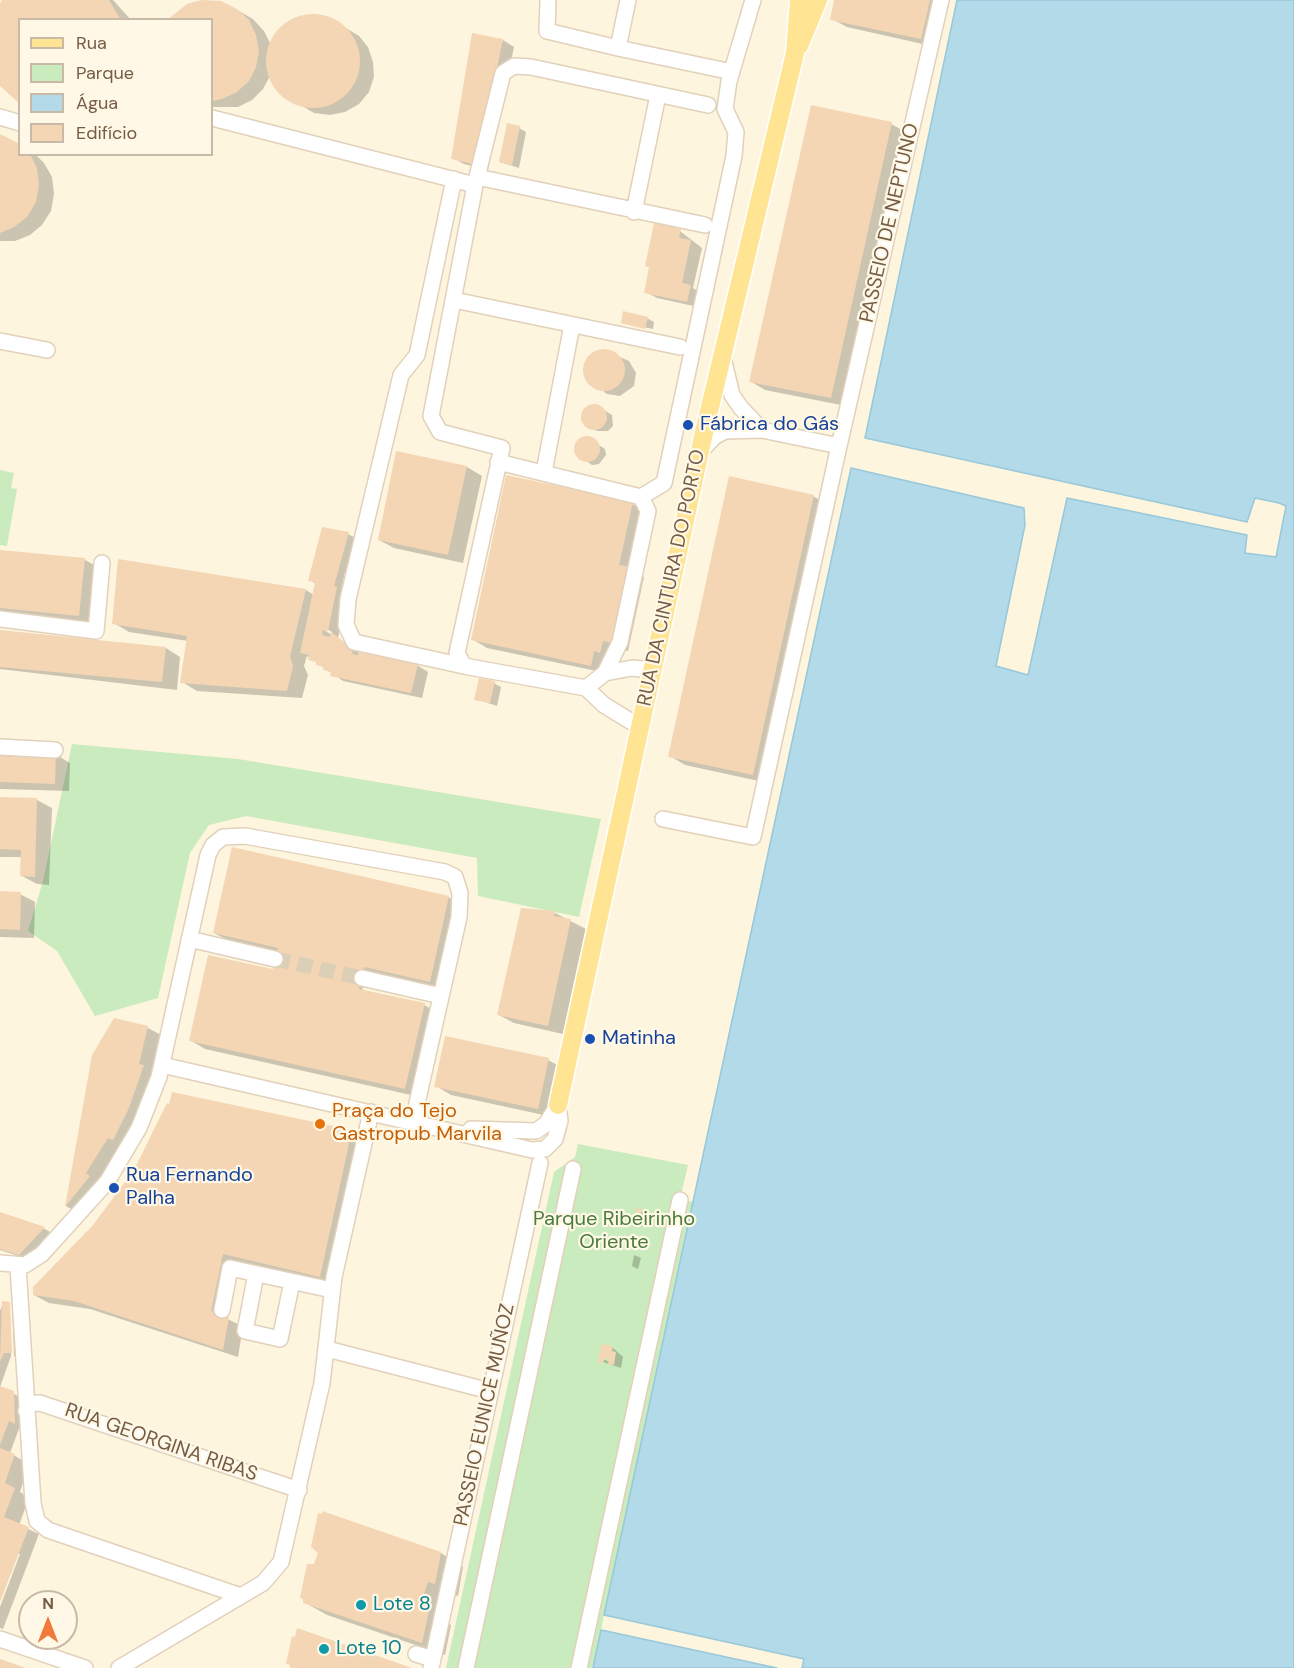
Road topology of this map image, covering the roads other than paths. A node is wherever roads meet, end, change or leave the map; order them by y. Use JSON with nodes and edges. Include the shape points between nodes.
{"nodes":[{"id":1,"x":548,"y":0,"type":"edge"},
{"id":2,"x":628,"y":0,"type":"edge"},
{"id":3,"x":753,"y":0,"type":"edge"},
{"id":4,"x":818,"y":0,"type":"edge"},
{"id":5,"x":941,"y":0,"type":"edge"},
{"id":6,"x":795,"y":2,"type":"edge"},
{"id":7,"x":618,"y":48,"type":"junction"},
{"id":8,"x":795,"y":53,"type":"junction"},
{"id":9,"x":732,"y":72,"type":"junction"},
{"id":10,"x":658,"y":94,"type":"junction"},
{"id":11,"x":708,"y":105,"type":"dead end"},
{"id":12,"x":0,"y":117,"type":"edge"},
{"id":13,"x":213,"y":118,"type":"edge"},
{"id":14,"x":18,"y":122,"type":"edge"},
{"id":15,"x":454,"y":179,"type":"junction"},
{"id":16,"x":476,"y":183,"type":"junction"},
{"id":17,"x":634,"y":212,"type":"junction"},
{"id":18,"x":705,"y":225,"type":"dead end"},
{"id":19,"x":454,"y":300,"type":"junction"},
{"id":20,"x":572,"y":325,"type":"junction"},
{"id":21,"x":0,"y":341,"type":"edge"},
{"id":22,"x":680,"y":347,"type":"dead end"},
{"id":23,"x":47,"y":350,"type":"dead end"},
{"id":24,"x":722,"y":354,"type":"junction"},
{"id":25,"x":762,"y":430,"type":"junction"},
{"id":26,"x":839,"y":446,"type":"junction"},
{"id":27,"x":699,"y":453,"type":"junction"},
{"id":28,"x":498,"y":462,"type":"junction"},
{"id":29,"x":544,"y":472,"type":"junction"},
{"id":30,"x":641,"y":497,"type":"junction"},
{"id":31,"x":102,"y":563,"type":"dead end"},
{"id":32,"x":0,"y":619,"type":"edge"},
{"id":33,"x":464,"y":666,"type":"junction"},
{"id":34,"x":652,"y":670,"type":"junction"},
{"id":35,"x":605,"y":673,"type":"junction"},
{"id":36,"x":586,"y":688,"type":"junction"},
{"id":37,"x":640,"y":727,"type":"junction"},
{"id":38,"x":0,"y":747,"type":"edge"},
{"id":39,"x":56,"y":750,"type":"dead end"},
{"id":40,"x":663,"y":819,"type":"dead end"},
{"id":41,"x":189,"y":939,"type":"junction"},
{"id":42,"x":275,"y":958,"type":"tunnel mouth"},
{"id":43,"x":362,"y":978,"type":"tunnel mouth"},
{"id":44,"x":441,"y":996,"type":"junction"},
{"id":45,"x":162,"y":1065,"type":"junction"},
{"id":46,"x":558,"y":1105,"type":"joint"},
{"id":47,"x":371,"y":1112,"type":"junction"},
{"id":48,"x":413,"y":1121,"type":"junction"},
{"id":49,"x":540,"y":1163,"type":"dead end"},
{"id":50,"x":573,"y":1169,"type":"dead end"},
{"id":51,"x":680,"y":1200,"type":"dead end"},
{"id":52,"x":0,"y":1263,"type":"edge"},
{"id":53,"x":18,"y":1266,"type":"junction"},
{"id":54,"x":256,"y":1274,"type":"junction"},
{"id":55,"x":292,"y":1282,"type":"junction"},
{"id":56,"x":332,"y":1290,"type":"junction"},
{"id":57,"x":222,"y":1310,"type":"dead end"},
{"id":58,"x":327,"y":1349,"type":"junction"},
{"id":59,"x":490,"y":1391,"type":"junction"},
{"id":60,"x":26,"y":1411,"type":"junction"},
{"id":61,"x":299,"y":1490,"type":"junction"},
{"id":62,"x":241,"y":1596,"type":"junction"},
{"id":63,"x":0,"y":1639,"type":"edge"},
{"id":64,"x":416,"y":1654,"type":"dead end"},
{"id":65,"x":432,"y":1663,"type":"edge"},
{"id":66,"x":85,"y":1668,"type":"edge"},
{"id":67,"x":120,"y":1668,"type":"edge"},
{"id":68,"x":466,"y":1668,"type":"edge"},
{"id":69,"x":579,"y":1668,"type":"edge"}],
"edges":[{"from":1,"to":7,"type":"street","via":[[547,31]]},
{"from":2,"to":7,"type":"street"},
{"from":3,"to":9,"type":"street"},
{"from":4,"to":8,"type":"main road","name":"RUA DA CINTURA DO PORTO"},
{"from":5,"to":26,"type":"street","name":"PASSEIO DE NEPTUNO"},
{"from":6,"to":8,"type":"main road","name":"RUA DA CINTURA DO PORTO"},
{"from":7,"to":9,"type":"street"},
{"from":8,"to":24,"type":"main road","name":"RUA DA CINTURA DO PORTO"},
{"from":9,"to":30,"type":"street","via":[[725,109],[736,132],[732,168],[664,483]]},
{"from":10,"to":11,"type":"street"},
{"from":10,"to":16,"type":"street","via":[[514,66],[503,73]]},
{"from":10,"to":17,"type":"street"},
{"from":12,"to":14,"type":"street"},
{"from":13,"to":15,"type":"street"},
{"from":15,"to":16,"type":"street"},
{"from":15,"to":33,"type":"street","via":[[417,355],[401,375],[348,599],[346,625],[354,642]]},
{"from":16,"to":17,"type":"street"},
{"from":16,"to":19,"type":"street"},
{"from":17,"to":18,"type":"street"},
{"from":19,"to":20,"type":"street"},
{"from":19,"to":28,"type":"street","via":[[432,416],[440,432],[502,448]]},
{"from":20,"to":22,"type":"street"},
{"from":20,"to":29,"type":"street"},
{"from":21,"to":23,"type":"street"},
{"from":24,"to":25,"type":"street","via":[[732,394]]},
{"from":24,"to":27,"type":"main road","name":"RUA DA CINTURA DO PORTO"},
{"from":25,"to":26,"type":"street"},
{"from":25,"to":27,"type":"street","via":[[725,431]]},
{"from":26,"to":40,"type":"street","name":"PASSEIO DE NEPTUNO","via":[[753,837]]},
{"from":27,"to":34,"type":"main road","name":"RUA DA CINTURA DO PORTO"},
{"from":28,"to":29,"type":"street"},
{"from":28,"to":33,"type":"street","via":[[457,653]]},
{"from":29,"to":30,"type":"street"},
{"from":30,"to":35,"type":"street","via":[[648,511],[620,642]]},
{"from":31,"to":32,"type":"street","via":[[96,631]]},
{"from":33,"to":36,"type":"street"},
{"from":34,"to":35,"type":"street","via":[[632,668]]},
{"from":34,"to":37,"type":"main road","name":"RUA DA CINTURA DO PORTO"},
{"from":35,"to":36,"type":"street"},
{"from":36,"to":37,"type":"street","via":[[604,705]]},
{"from":37,"to":46,"type":"main road","name":"RUA DA CINTURA DO PORTO"},
{"from":38,"to":39,"type":"street"},
{"from":41,"to":42,"type":"street"},
{"from":41,"to":44,"type":"street","via":[[208,855],[218,840],[230,835],[445,872],[458,881],[460,905]]},
{"from":41,"to":45,"type":"street"},
{"from":43,"to":44,"type":"street"},
{"from":44,"to":48,"type":"street"},
{"from":45,"to":47,"type":"street"},
{"from":45,"to":53,"type":"street","via":[[139,1128],[106,1182],[42,1254]]},
{"from":46,"to":48,"type":"street","via":[[558,1133],[545,1149],[526,1149]]},
{"from":47,"to":48,"type":"street"},
{"from":47,"to":56,"type":"street"},
{"from":49,"to":59,"type":"street","name":"PASSEIO EUNICE MUÑOZ"},
{"from":50,"to":68,"type":"street"},
{"from":51,"to":69,"type":"street"},
{"from":52,"to":53,"type":"street"},
{"from":53,"to":60,"type":"street"},
{"from":54,"to":55,"type":"street"},
{"from":54,"to":55,"type":"street","via":[[245,1331],[280,1339]]},
{"from":54,"to":57,"type":"street","via":[[230,1268]]},
{"from":55,"to":56,"type":"street"},
{"from":56,"to":58,"type":"street"},
{"from":58,"to":59,"type":"street"},
{"from":58,"to":61,"type":"street"},
{"from":59,"to":65,"type":"street","name":"PASSEIO EUNICE MUÑOZ"},
{"from":60,"to":61,"type":"street","name":"RUA GEORGINA RIBAS","via":[[29,1404],[40,1403]]},
{"from":60,"to":62,"type":"street","via":[[34,1514],[40,1525]]},
{"from":61,"to":62,"type":"street","via":[[281,1562],[263,1583]]},
{"from":62,"to":67,"type":"street"},
{"from":63,"to":66,"type":"street"},
{"from":64,"to":65,"type":"street"}]}
